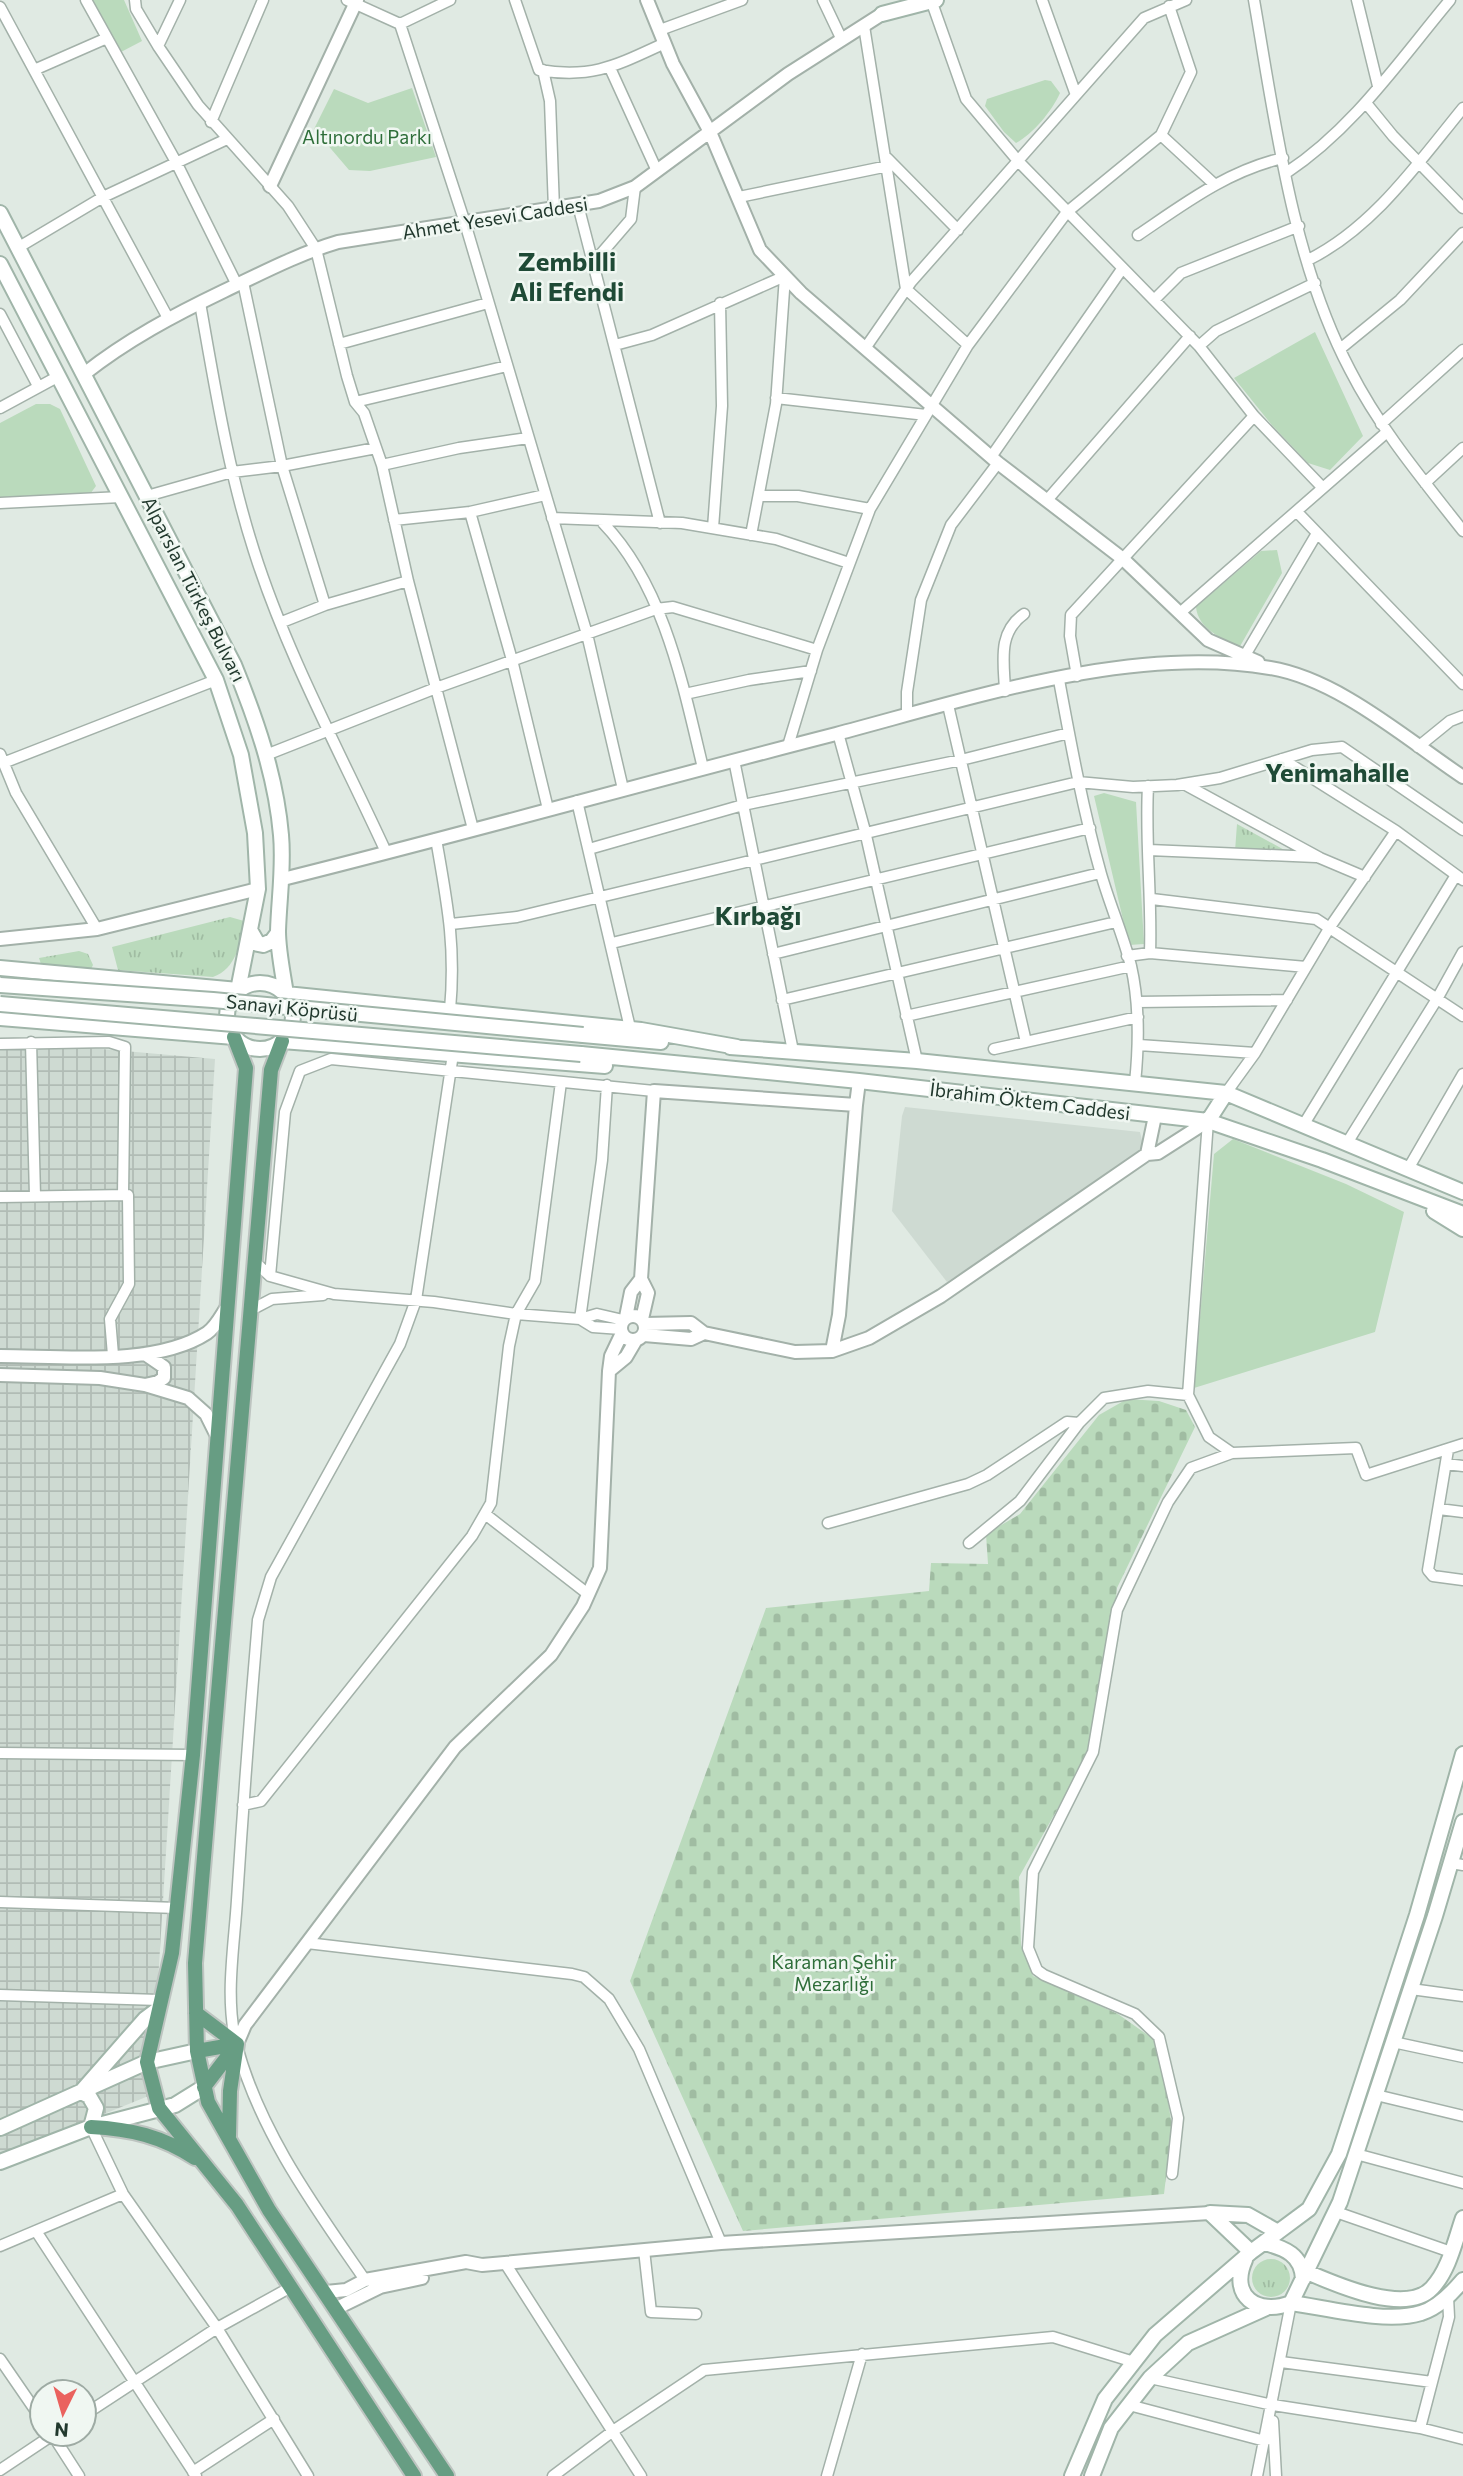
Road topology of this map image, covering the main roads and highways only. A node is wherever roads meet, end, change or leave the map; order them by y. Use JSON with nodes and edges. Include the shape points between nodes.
{"nodes":[{"id":1,"x":904,"y":0,"type":"edge"},
{"id":2,"x":933,"y":1,"type":"edge"},
{"id":3,"x":0,"y":213,"type":"edge"},
{"id":4,"x":0,"y":264,"type":"edge"},
{"id":5,"x":250,"y":930,"type":"junction"},
{"id":6,"x":278,"y":933,"type":"junction"},
{"id":7,"x":0,"y":968,"type":"edge"},
{"id":8,"x":0,"y":985,"type":"edge"},
{"id":9,"x":239,"y":990,"type":"junction"},
{"id":10,"x":286,"y":994,"type":"junction"},
{"id":11,"x":0,"y":1004,"type":"edge"},
{"id":12,"x":0,"y":1018,"type":"edge"},
{"id":13,"x":583,"y":1035,"type":"joint"},
{"id":14,"x":234,"y":1037,"type":"junction"},
{"id":15,"x":282,"y":1041,"type":"junction"},
{"id":16,"x":737,"y":1047,"type":"junction"},
{"id":17,"x":581,"y":1054,"type":"joint"},
{"id":18,"x":246,"y":1068,"type":"junction"},
{"id":19,"x":728,"y":1068,"type":"junction"},
{"id":20,"x":271,"y":1070,"type":"junction"},
{"id":21,"x":1163,"y":1087,"type":"junction"},
{"id":22,"x":1226,"y":1093,"type":"junction"},
{"id":23,"x":1155,"y":1115,"type":"junction"},
{"id":24,"x":1208,"y":1121,"type":"junction"},
{"id":25,"x":1393,"y":1189,"type":"junction"},
{"id":26,"x":1463,"y":1192,"type":"edge"},
{"id":27,"x":1463,"y":1214,"type":"edge"},
{"id":28,"x":1463,"y":1229,"type":"edge"},
{"id":29,"x":1463,"y":1754,"type":"edge"},
{"id":30,"x":1463,"y":1822,"type":"edge"},
{"id":31,"x":1457,"y":1864,"type":"edge"},
{"id":32,"x":158,"y":2005,"type":"junction"},
{"id":33,"x":196,"y":2012,"type":"junction"},
{"id":34,"x":236,"y":2044,"type":"junction"},
{"id":35,"x":197,"y":2051,"type":"junction"},
{"id":36,"x":146,"y":2062,"type":"junction"},
{"id":37,"x":204,"y":2087,"type":"junction"},
{"id":38,"x":80,"y":2092,"type":"junction"},
{"id":39,"x":159,"y":2108,"type":"junction"},
{"id":40,"x":91,"y":2127,"type":"junction"},
{"id":41,"x":0,"y":2128,"type":"edge"},
{"id":42,"x":229,"y":2141,"type":"junction"},
{"id":43,"x":0,"y":2162,"type":"edge"},
{"id":44,"x":207,"y":2165,"type":"junction"},
{"id":45,"x":1463,"y":2218,"type":"edge"},
{"id":46,"x":1278,"y":2232,"type":"junction"},
{"id":47,"x":1264,"y":2243,"type":"junction"},
{"id":48,"x":1249,"y":2255,"type":"junction"},
{"id":49,"x":1305,"y":2275,"type":"junction"},
{"id":50,"x":1463,"y":2280,"type":"edge"},
{"id":51,"x":1291,"y":2303,"type":"junction"},
{"id":52,"x":1266,"y":2308,"type":"junction"},
{"id":53,"x":414,"y":2476,"type":"edge"},
{"id":54,"x":447,"y":2476,"type":"edge"},
{"id":55,"x":1072,"y":2476,"type":"edge"},
{"id":56,"x":1092,"y":2476,"type":"edge"}],
"edges":[{"from":1,"to":2,"type":"main road","name":"Ahmet Yesevi Caddesi","via":[[882,14]]},
{"from":3,"to":6,"type":"main road","name":"Alparslan Türkeş Bulvarı","via":[[234,665],[266,755],[281,833]]},
{"from":4,"to":5,"type":"main road","name":"Alparslan Türkeş Bulvarı","via":[[216,680],[241,755],[255,833],[258,889]]},
{"from":5,"to":6,"type":"main road","via":[[263,945]]},
{"from":5,"to":9,"type":"main road","name":"Alparslan Türkeş Bulvarı"},
{"from":6,"to":10,"type":"main road","name":"Alparslan Türkeş Bulvarı"},
{"from":7,"to":9,"type":"main road"},
{"from":8,"to":13,"type":"main road","name":"Sanayi Köprüsü","bridge":true},
{"from":9,"to":10,"type":"main road","via":[[258,982]]},
{"from":9,"to":14,"type":"main road","via":[[228,1007]]},
{"from":10,"to":15,"type":"main road","via":[[293,1024]]},
{"from":10,"to":16,"type":"main road","via":[[630,1028]]},
{"from":11,"to":17,"type":"main road","name":"Sanayi Köprüsü","bridge":true},
{"from":12,"to":14,"type":"main road"},
{"from":13,"to":16,"type":"main road","name":"İbrahim Öktem Caddesi"},
{"from":14,"to":15,"type":"main road","via":[[252,1048]]},
{"from":14,"to":18,"type":"main road"},
{"from":15,"to":19,"type":"main road","via":[[641,1069]]},
{"from":15,"to":20,"type":"main road"},
{"from":16,"to":21,"type":"main road","name":"İbrahim Öktem Caddesi"},
{"from":17,"to":19,"type":"main road","name":"İbrahim Öktem Caddesi"},
{"from":18,"to":20,"type":"main road","via":[[258,1060]]},
{"from":18,"to":32,"type":"main road","via":[[193,1755],[172,1953]]},
{"from":19,"to":23,"type":"main road","name":"İbrahim Öktem Caddesi"},
{"from":20,"to":33,"type":"main road","via":[[195,1963]]},
{"from":21,"to":22,"type":"main road","name":"İbrahim Öktem Caddesi"},
{"from":21,"to":23,"type":"main road"},
{"from":22,"to":24,"type":"main road"},
{"from":22,"to":26,"type":"main road","name":"İbrahim Öktem Caddesi"},
{"from":23,"to":24,"type":"main road","name":"İbrahim Öktem Caddesi"},
{"from":24,"to":25,"type":"main road","name":"İbrahim Öktem Caddesi"},
{"from":25,"to":27,"type":"main road","name":"İbrahim Öktem Caddesi"},
{"from":25,"to":28,"type":"main road"},
{"from":29,"to":46,"type":"main road","via":[[1417,1915],[1339,2154],[1309,2209]]},
{"from":30,"to":31,"type":"main road"},
{"from":31,"to":49,"type":"main road","via":[[1336,2212]]},
{"from":32,"to":36,"type":"main road"},
{"from":32,"to":38,"type":"main road"},
{"from":33,"to":34,"type":"main road"},
{"from":33,"to":35,"type":"main road"},
{"from":34,"to":35,"type":"main road"},
{"from":34,"to":37,"type":"main road"},
{"from":34,"to":42,"type":"main road"},
{"from":35,"to":36,"type":"main road"},
{"from":35,"to":37,"type":"main road"},
{"from":36,"to":38,"type":"main road"},
{"from":36,"to":39,"type":"main road"},
{"from":37,"to":39,"type":"main road","via":[[186,2101]]},
{"from":37,"to":42,"type":"main road"},
{"from":38,"to":40,"type":"main road","via":[[89,2096],[96,2108]]},
{"from":38,"to":41,"type":"main road"},
{"from":39,"to":40,"type":"main road"},
{"from":39,"to":44,"type":"main road"},
{"from":40,"to":43,"type":"main road"},
{"from":40,"to":44,"type":"main road","via":[[153,2135]]},
{"from":42,"to":54,"type":"main road","via":[[269,2210]]},
{"from":44,"to":53,"type":"main road"},
{"from":45,"to":49,"type":"main road","via":[[1430,2290],[1408,2299],[1384,2298]]},
{"from":46,"to":47,"type":"main road"},
{"from":46,"to":48,"type":"main road","via":[[1248,2216],[1210,2213]]},
{"from":47,"to":48,"type":"main road"},
{"from":47,"to":49,"type":"main road","via":[[1295,2256]]},
{"from":48,"to":52,"type":"main road","via":[[1240,2269],[1242,2290]]},
{"from":48,"to":55,"type":"main road","via":[[1155,2335],[1105,2399]]},
{"from":49,"to":51,"type":"main road"},
{"from":50,"to":51,"type":"main road","via":[[1448,2297],[1422,2313],[1397,2317]]},
{"from":51,"to":52,"type":"main road"},
{"from":52,"to":56,"type":"main road","via":[[1188,2343],[1150,2378],[1111,2428]]}]}
